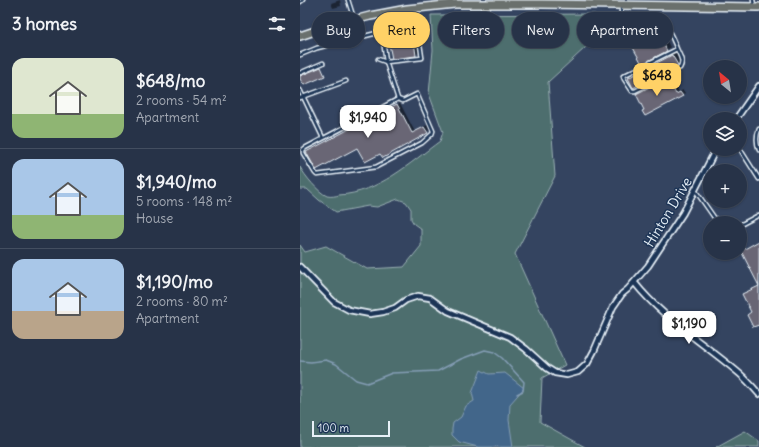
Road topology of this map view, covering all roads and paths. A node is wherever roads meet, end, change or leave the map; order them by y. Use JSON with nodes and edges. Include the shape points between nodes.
{"nodes":[{"id":1,"x":303,"y":0,"type":"edge"},
{"id":2,"x":348,"y":0,"type":"edge"},
{"id":3,"x":300,"y":2,"type":"edge"},
{"id":4,"x":621,"y":5,"type":"junction"},
{"id":5,"x":756,"y":5,"type":"edge"},
{"id":6,"x":352,"y":12,"type":"edge"},
{"id":7,"x":390,"y":12,"type":"edge"},
{"id":8,"x":312,"y":32,"type":"edge"},
{"id":9,"x":373,"y":34,"type":"edge"},
{"id":10,"x":300,"y":36,"type":"edge"},
{"id":11,"x":384,"y":48,"type":"edge"},
{"id":12,"x":421,"y":48,"type":"edge"},
{"id":13,"x":677,"y":49,"type":"junction"},
{"id":14,"x":300,"y":55,"type":"edge"},
{"id":15,"x":378,"y":59,"type":"dead end"},
{"id":16,"x":386,"y":62,"type":"junction"},
{"id":17,"x":323,"y":63,"type":"dead end"},
{"id":18,"x":300,"y":73,"type":"edge"},
{"id":19,"x":346,"y":81,"type":"dead end"},
{"id":20,"x":759,"y":86,"type":"edge"},
{"id":21,"x":300,"y":90,"type":"edge"},
{"id":22,"x":302,"y":97,"type":"edge"},
{"id":23,"x":398,"y":99,"type":"junction"},
{"id":24,"x":741,"y":112,"type":"edge"},
{"id":25,"x":759,"y":129,"type":"edge"},
{"id":26,"x":323,"y":138,"type":"junction"},
{"id":27,"x":759,"y":150,"type":"edge"},
{"id":28,"x":712,"y":156,"type":"edge"},
{"id":29,"x":744,"y":156,"type":"edge"},
{"id":30,"x":759,"y":179,"type":"edge"},
{"id":31,"x":695,"y":190,"type":"junction"},
{"id":32,"x":759,"y":215,"type":"edge"},
{"id":33,"x":713,"y":216,"type":"edge"},
{"id":34,"x":747,"y":221,"type":"edge"},
{"id":35,"x":300,"y":267,"type":"edge"},
{"id":36,"x":634,"y":282,"type":"junction"},
{"id":37,"x":759,"y":394,"type":"edge"}],
"edges":[{"from":1,"to":3,"type":"lane"},
{"from":2,"to":6,"type":"lane"},
{"from":4,"to":5,"type":"main road"},
{"from":4,"to":7,"type":"main road","via":[[455,4]]},
{"from":4,"to":13,"type":"lane","via":[[623,21],[628,28],[636,31],[657,24],[662,25]]},
{"from":8,"to":10,"type":"main road"},
{"from":9,"to":14,"type":"lane","via":[[317,48]]},
{"from":11,"to":16,"type":"lane"},
{"from":12,"to":16,"type":"lane","via":[[422,58]]},
{"from":13,"to":13,"type":"lane","via":[[623,76],[630,89],[635,91],[680,68],[682,60]]},
{"from":15,"to":16,"type":"lane"},
{"from":16,"to":23,"type":"lane"},
{"from":17,"to":18,"type":"lane"},
{"from":19,"to":22,"type":"lane"},
{"from":20,"to":24,"type":"street"},
{"from":21,"to":22,"type":"lane"},
{"from":22,"to":26,"type":"lane"},
{"from":23,"to":26,"type":"lane"},
{"from":23,"to":26,"type":"lane","via":[[403,101],[417,94],[433,128],[432,134],[416,147],[376,168],[315,174],[303,150]]},
{"from":25,"to":27,"type":"lane"},
{"from":28,"to":31,"type":"street","name":"Hinton Drive"},
{"from":29,"to":30,"type":"lane"},
{"from":31,"to":33,"type":"lane"},
{"from":31,"to":36,"type":"street","name":"Hinton Drive","via":[[648,266]]},
{"from":32,"to":34,"type":"lane"},
{"from":35,"to":36,"type":"street","name":"Hinton Drive","via":[[334,302],[349,310],[370,314],[384,312],[418,296],[430,298],[448,311],[510,337],[547,368],[555,373],[567,375],[578,372],[587,364],[613,307]]},
{"from":36,"to":37,"type":"street","via":[[647,298],[742,375]]}]}
